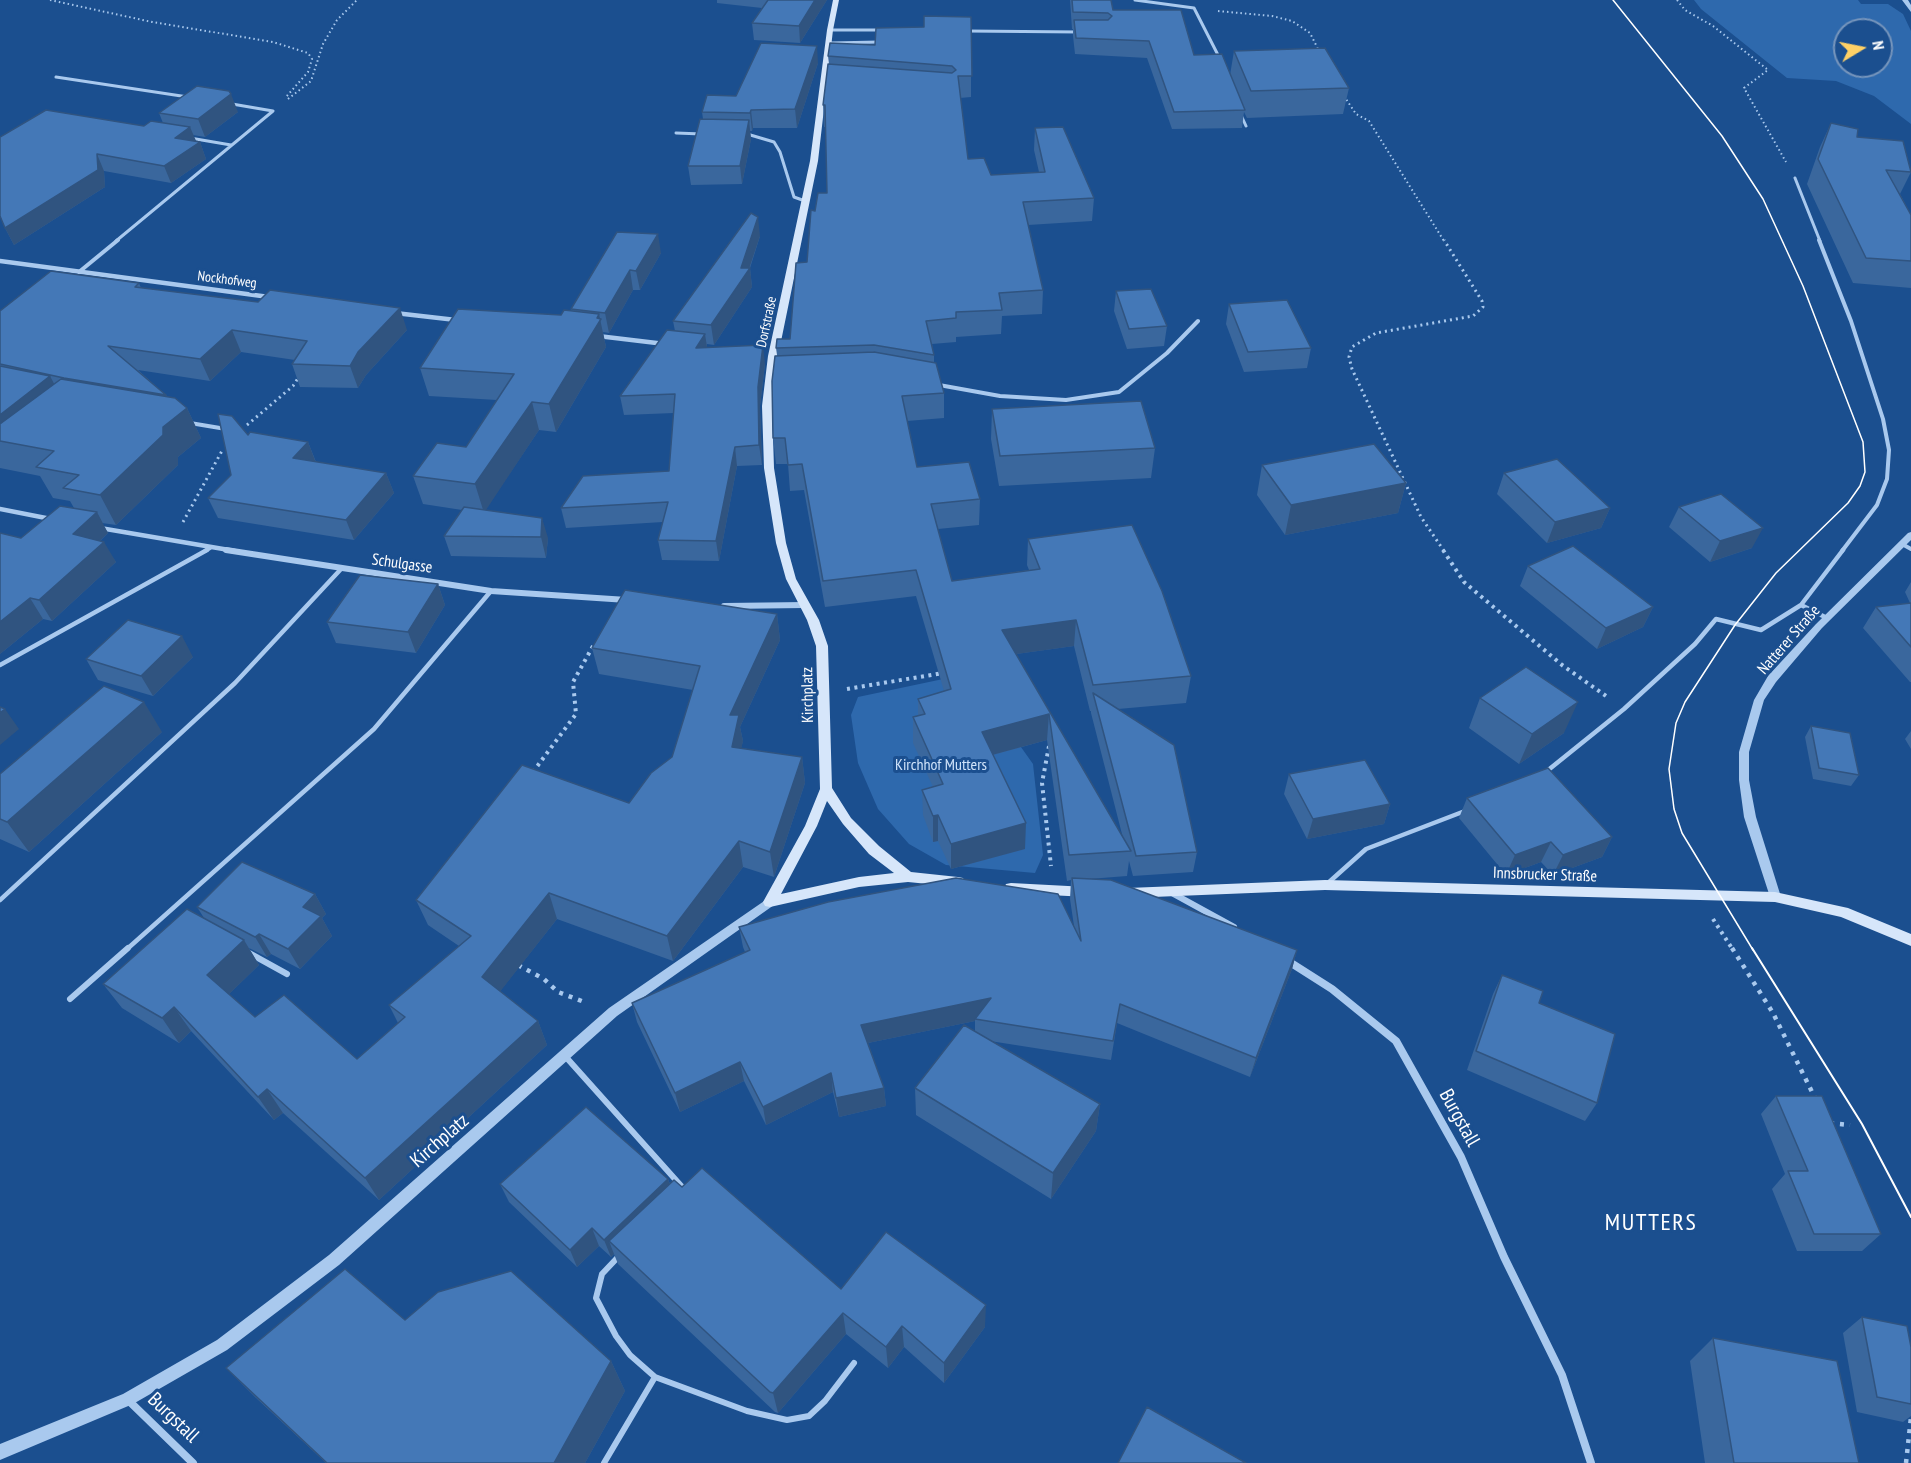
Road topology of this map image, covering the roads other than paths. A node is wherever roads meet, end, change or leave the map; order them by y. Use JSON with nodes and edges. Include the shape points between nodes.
{"nodes":[{"id":1,"x":836,"y":0,"type":"edge"},
{"id":2,"x":1135,"y":0,"type":"edge"},
{"id":3,"x":1905,"y":0,"type":"edge"},
{"id":4,"x":1911,"y":10,"type":"edge"},
{"id":5,"x":830,"y":30,"type":"junction"},
{"id":6,"x":885,"y":30,"type":"edge"},
{"id":7,"x":961,"y":31,"type":"edge"},
{"id":8,"x":1083,"y":32,"type":"edge"},
{"id":9,"x":882,"y":42,"type":"edge"},
{"id":10,"x":828,"y":43,"type":"junction"},
{"id":11,"x":1222,"y":66,"type":"edge"},
{"id":12,"x":56,"y":77,"type":"dead end"},
{"id":13,"x":824,"y":81,"type":"junction"},
{"id":14,"x":834,"y":82,"type":"edge"},
{"id":15,"x":193,"y":98,"type":"edge"},
{"id":16,"x":228,"y":104,"type":"edge"},
{"id":17,"x":1238,"y":106,"type":"edge"},
{"id":18,"x":1246,"y":126,"type":"edge"},
{"id":19,"x":676,"y":133,"type":"dead end"},
{"id":20,"x":711,"y":134,"type":"edge"},
{"id":21,"x":746,"y":134,"type":"edge"},
{"id":22,"x":187,"y":138,"type":"edge"},
{"id":23,"x":231,"y":145,"type":"junction"},
{"id":24,"x":1795,"y":178,"type":"road end"},
{"id":25,"x":805,"y":201,"type":"junction"},
{"id":26,"x":0,"y":261,"type":"edge"},
{"id":27,"x":80,"y":272,"type":"junction"},
{"id":28,"x":277,"y":299,"type":"edge"},
{"id":29,"x":393,"y":313,"type":"edge"},
{"id":30,"x":463,"y":321,"type":"edge"},
{"id":31,"x":1198,"y":321,"type":"dead end"},
{"id":32,"x":592,"y":336,"type":"edge"},
{"id":33,"x":667,"y":344,"type":"edge"},
{"id":34,"x":769,"y":377,"type":"junction"},
{"id":35,"x":781,"y":377,"type":"edge"},
{"id":36,"x":932,"y":384,"type":"edge"},
{"id":37,"x":186,"y":423,"type":"edge"},
{"id":38,"x":240,"y":432,"type":"edge"},
{"id":39,"x":0,"y":509,"type":"edge"},
{"id":40,"x":57,"y":520,"type":"edge"},
{"id":41,"x":92,"y":526,"type":"edge"},
{"id":42,"x":1911,"y":534,"type":"edge"},
{"id":43,"x":1906,"y":546,"type":"edge"},
{"id":44,"x":210,"y":548,"type":"junction"},
{"id":45,"x":341,"y":569,"type":"junction"},
{"id":46,"x":491,"y":591,"type":"junction"},
{"id":47,"x":639,"y":601,"type":"edge"},
{"id":48,"x":805,"y":605,"type":"junction"},
{"id":49,"x":1801,"y":605,"type":"junction"},
{"id":50,"x":717,"y":606,"type":"edge"},
{"id":51,"x":1827,"y":618,"type":"junction"},
{"id":52,"x":0,"y":665,"type":"edge"},
{"id":53,"x":1546,"y":773,"type":"edge"},
{"id":54,"x":826,"y":789,"type":"junction"},
{"id":55,"x":1475,"y":808,"type":"edge"},
{"id":56,"x":908,"y":877,"type":"junction"},
{"id":57,"x":977,"y":884,"type":"edge"},
{"id":58,"x":1325,"y":885,"type":"junction"},
{"id":59,"x":1000,"y":887,"type":"edge"},
{"id":60,"x":1171,"y":892,"type":"junction"},
{"id":61,"x":1775,"y":897,"type":"junction"},
{"id":62,"x":0,"y":900,"type":"edge"},
{"id":63,"x":770,"y":902,"type":"junction"},
{"id":64,"x":170,"y":911,"type":"junction"},
{"id":65,"x":180,"y":916,"type":"edge"},
{"id":66,"x":1240,"y":931,"type":"edge"},
{"id":67,"x":1911,"y":940,"type":"edge"},
{"id":68,"x":238,"y":948,"type":"edge"},
{"id":69,"x":1278,"y":954,"type":"edge"},
{"id":70,"x":287,"y":974,"type":"dead end"},
{"id":71,"x":69,"y":999,"type":"dead end"},
{"id":72,"x":564,"y":1056,"type":"junction"},
{"id":73,"x":678,"y":1200,"type":"edge"},
{"id":74,"x":628,"y":1247,"type":"edge"},
{"id":75,"x":854,"y":1363,"type":"dead end"},
{"id":76,"x":655,"y":1377,"type":"junction"},
{"id":77,"x":128,"y":1399,"type":"junction"},
{"id":78,"x":0,"y":1452,"type":"edge"},
{"id":79,"x":193,"y":1463,"type":"edge"},
{"id":80,"x":604,"y":1463,"type":"edge"},
{"id":81,"x":1591,"y":1463,"type":"edge"}],
"edges":[{"from":1,"to":5,"type":"main road","name":"Dorfstraße"},
{"from":2,"to":11,"type":"lane","via":[[1194,8]]},
{"from":3,"to":4,"type":"street"},
{"from":5,"to":6,"type":"lane"},
{"from":5,"to":10,"type":"main road","name":"Dorfstraße"},
{"from":7,"to":8,"type":"lane"},
{"from":9,"to":10,"type":"lane"},
{"from":10,"to":13,"type":"main road","name":"Dorfstraße"},
{"from":12,"to":15,"type":"lane"},
{"from":13,"to":14,"type":"lane"},
{"from":13,"to":25,"type":"main road","name":"Dorfstraße"},
{"from":16,"to":23,"type":"lane","via":[[273,111]]},
{"from":17,"to":18,"type":"lane"},
{"from":19,"to":20,"type":"lane"},
{"from":21,"to":25,"type":"lane","via":[[774,142],[794,196]]},
{"from":22,"to":23,"type":"lane"},
{"from":23,"to":27,"type":"lane"},
{"from":24,"to":49,"type":"lane","via":[[1851,321],[1889,450],[1887,479],[1877,505]]},
{"from":25,"to":34,"type":"main road","name":"Dorfstraße","via":[[769,355]]},
{"from":26,"to":27,"type":"street","name":"Nockhofweg"},
{"from":27,"to":28,"type":"street","name":"Nockhofweg"},
{"from":29,"to":30,"type":"street"},
{"from":31,"to":36,"type":"lane","via":[[1119,393],[1066,400],[1000,396]]},
{"from":32,"to":33,"type":"street"},
{"from":34,"to":35,"type":"lane"},
{"from":34,"to":48,"type":"main road","name":"Dorfstraße","via":[[769,468],[786,563]]},
{"from":37,"to":38,"type":"lane"},
{"from":39,"to":40,"type":"street"},
{"from":41,"to":44,"type":"street","name":"Schulgasse"},
{"from":42,"to":43,"type":"street","name":"Natterer Straße"},
{"from":43,"to":51,"type":"street","name":"Natterer Straße"},
{"from":44,"to":45,"type":"street","name":"Schulgasse"},
{"from":44,"to":52,"type":"lane"},
{"from":45,"to":46,"type":"street","name":"Schulgasse"},
{"from":45,"to":62,"type":"lane","via":[[235,683]]},
{"from":46,"to":47,"type":"street","name":"Schulgasse"},
{"from":46,"to":64,"type":"lane","via":[[374,729]]},
{"from":48,"to":50,"type":"street"},
{"from":48,"to":54,"type":"main road","name":"Kirchplatz","via":[[822,646]]},
{"from":49,"to":51,"type":"lane"},
{"from":49,"to":53,"type":"lane","via":[[1761,630],[1716,619],[1695,644],[1624,709]]},
{"from":51,"to":61,"type":"street","name":"Natterer Straße","via":[[1772,679],[1759,700],[1744,752],[1750,817]]},
{"from":54,"to":56,"type":"main road","via":[[847,821],[874,850]]},
{"from":54,"to":63,"type":"main road","name":"Kirchplatz","via":[[797,855]]},
{"from":55,"to":58,"type":"lane","via":[[1366,849]]},
{"from":56,"to":57,"type":"main road","name":"Kirchplatz"},
{"from":56,"to":63,"type":"main road","name":"Kirchplatz","via":[[859,882]]},
{"from":58,"to":60,"type":"main road","name":"Innsbrucker Straße"},
{"from":58,"to":61,"type":"main road","name":"Innsbrucker Straße"},
{"from":59,"to":60,"type":"main road"},
{"from":60,"to":66,"type":"street"},
{"from":61,"to":67,"type":"main road","name":"Innsbrucker Straße","via":[[1843,912]]},
{"from":63,"to":72,"type":"street","name":"Kirchplatz","via":[[613,1012]]},
{"from":64,"to":65,"type":"lane"},
{"from":64,"to":71,"type":"lane"},
{"from":68,"to":70,"type":"lane"},
{"from":69,"to":81,"type":"street","name":"Burgstall","via":[[1332,989],[1396,1041],[1461,1157],[1504,1257],[1562,1375]]},
{"from":72,"to":73,"type":"lane","via":[[686,1192]]},
{"from":72,"to":77,"type":"street","name":"Kirchplatz","via":[[334,1260],[222,1344]]},
{"from":74,"to":76,"type":"lane","via":[[602,1274],[596,1298],[630,1355]]},
{"from":75,"to":76,"type":"lane","via":[[809,1416],[787,1420],[747,1411]]},
{"from":76,"to":80,"type":"lane"},
{"from":77,"to":78,"type":"street","name":"Kirchplatz"},
{"from":77,"to":79,"type":"street","name":"Burgstall"}]}
